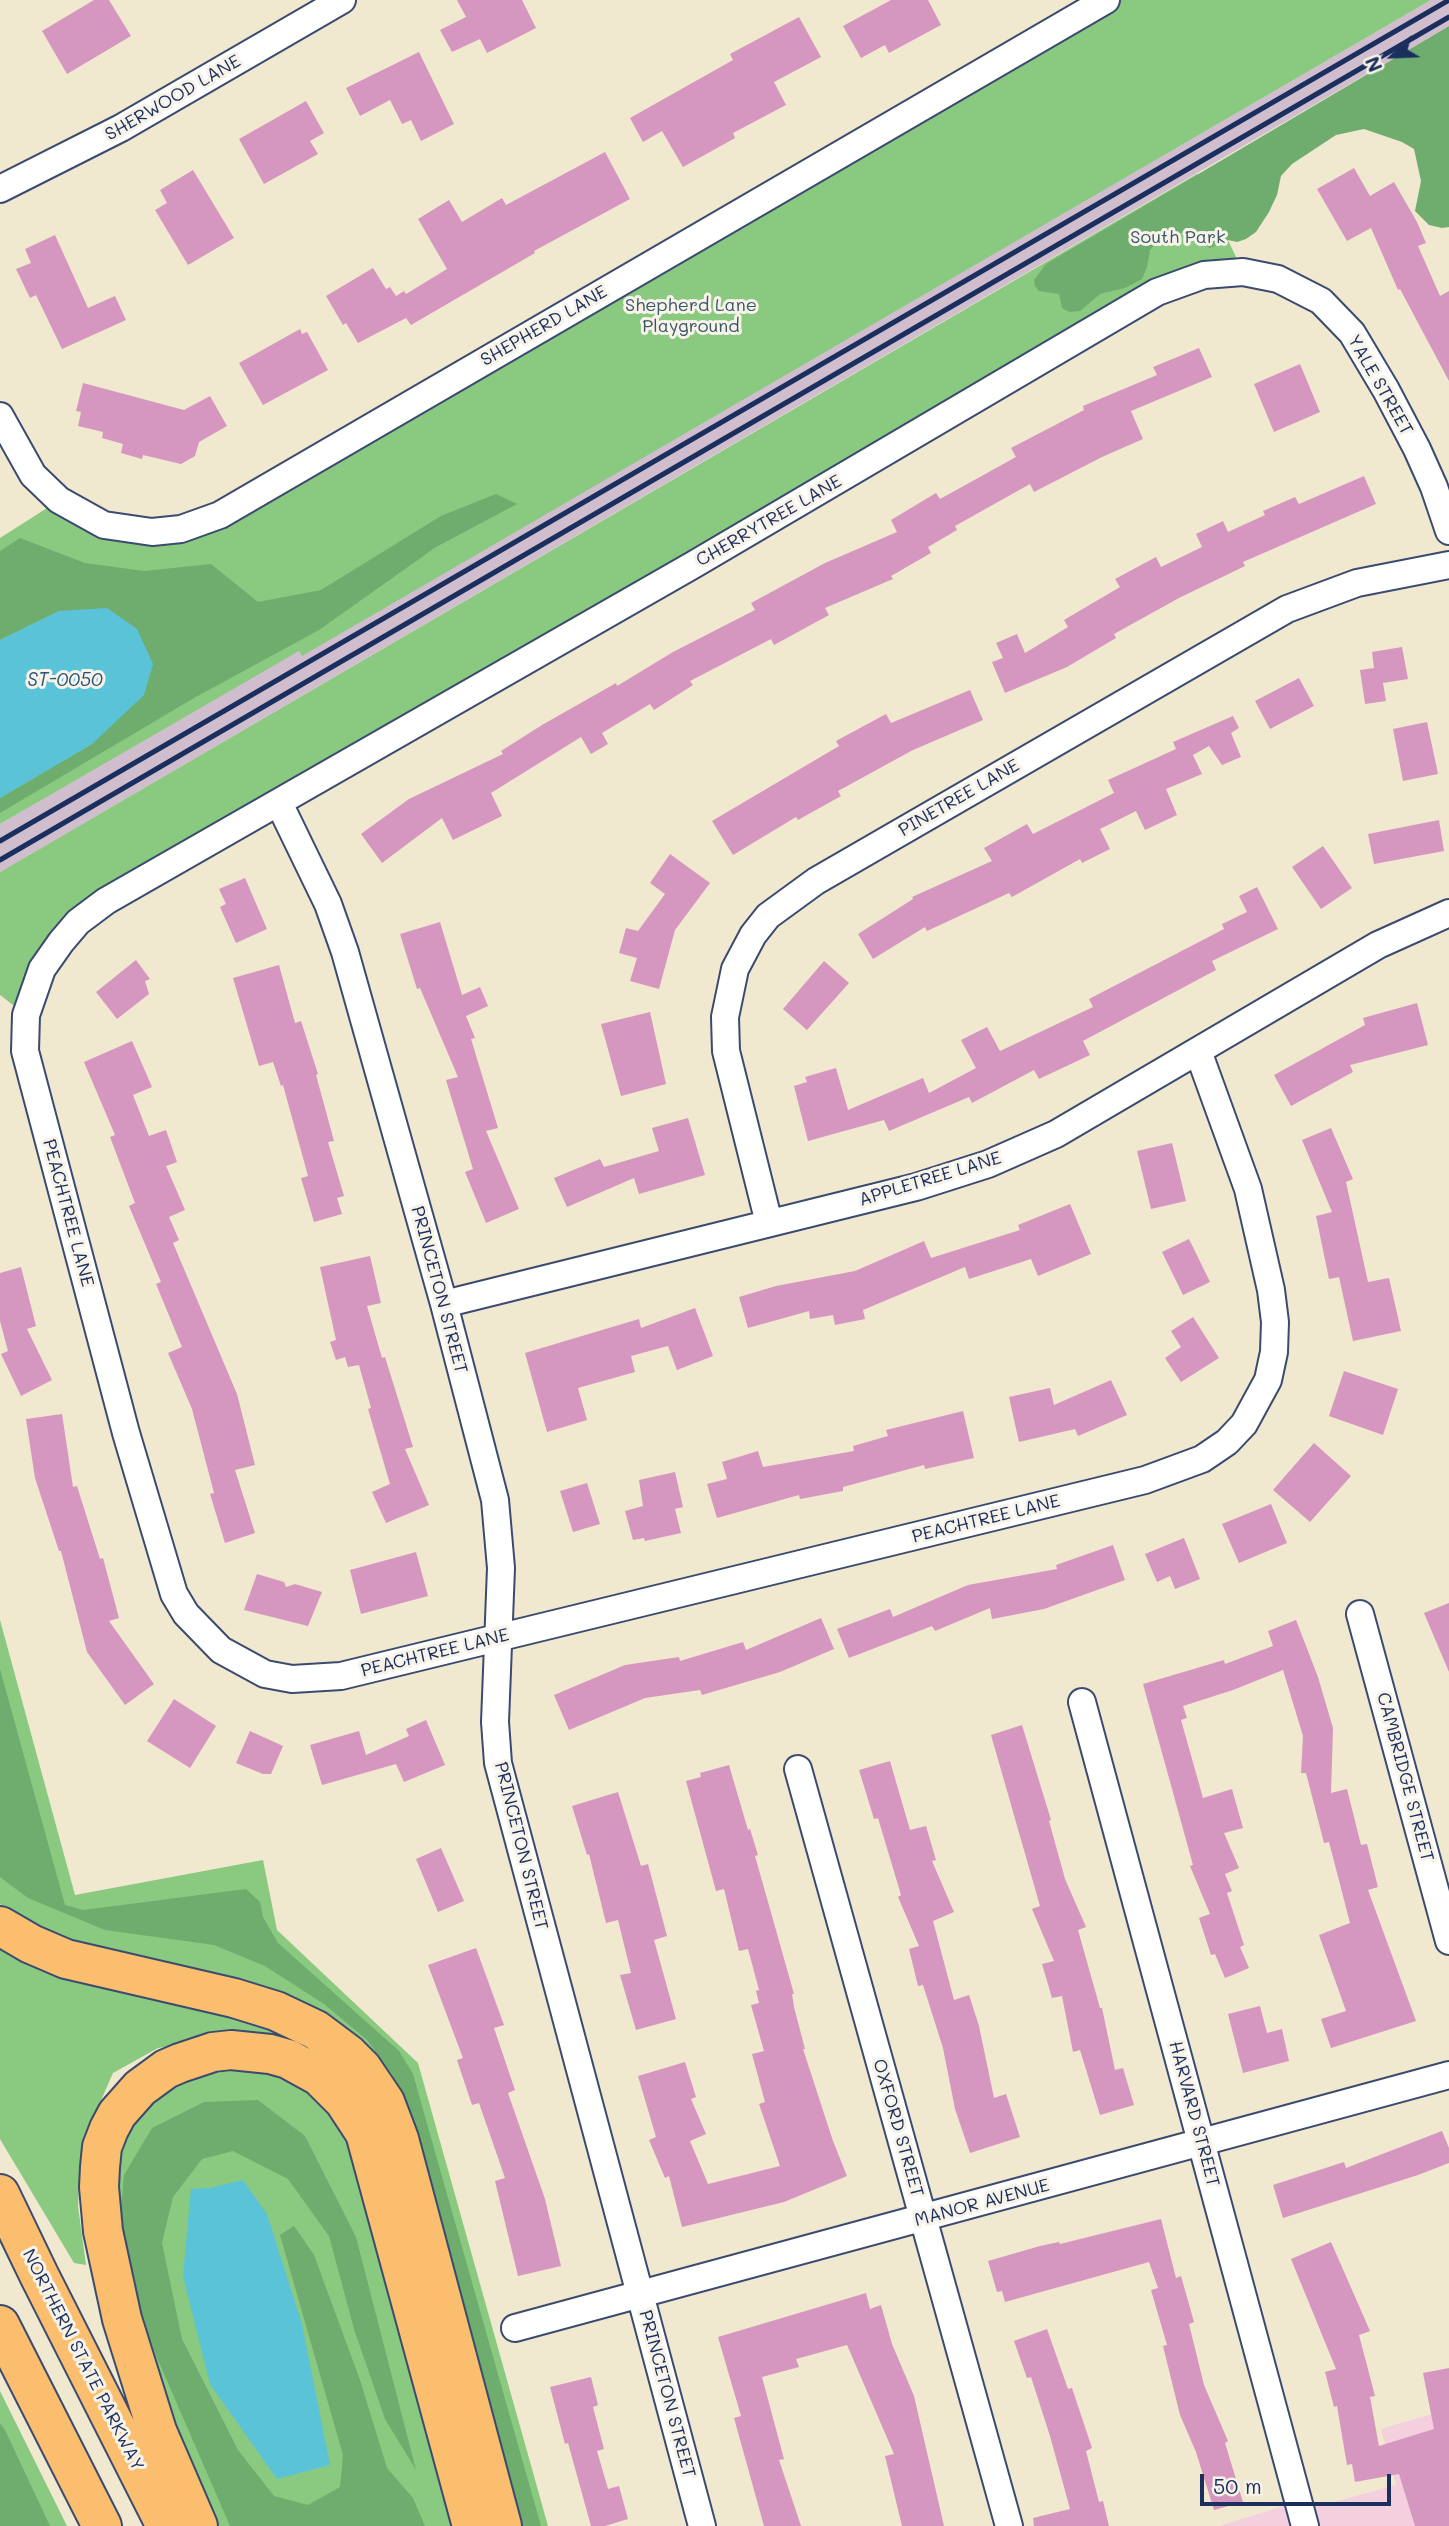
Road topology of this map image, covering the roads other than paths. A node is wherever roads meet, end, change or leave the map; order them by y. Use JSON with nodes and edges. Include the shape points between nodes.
{"nodes":[{"id":1,"x":342,"y":0,"type":"edge"},
{"id":2,"x":1107,"y":0,"type":"edge"},
{"id":3,"x":0,"y":189,"type":"edge"},
{"id":4,"x":1268,"y":277,"type":"joint"},
{"id":5,"x":0,"y":416,"type":"edge"},
{"id":6,"x":1449,"y":531,"type":"edge"},
{"id":7,"x":1449,"y":565,"type":"edge"},
{"id":8,"x":279,"y":803,"type":"junction"},
{"id":9,"x":1449,"y":913,"type":"edge"},
{"id":10,"x":1198,"y":1051,"type":"junction"},
{"id":11,"x":769,"y":1223,"type":"junction"},
{"id":12,"x":444,"y":1304,"type":"junction"},
{"id":13,"x":1360,"y":1614,"type":"dead end"},
{"id":14,"x":497,"y":1638,"type":"junction"},
{"id":15,"x":1082,"y":1703,"type":"dead end"},
{"id":16,"x":799,"y":1769,"type":"dead end"},
{"id":17,"x":0,"y":1926,"type":"edge"},
{"id":18,"x":1449,"y":1941,"type":"edge"},
{"id":19,"x":1449,"y":2075,"type":"edge"},
{"id":20,"x":1202,"y":2143,"type":"junction"},
{"id":21,"x":0,"y":2194,"type":"edge"},
{"id":22,"x":923,"y":2219,"type":"junction"},
{"id":23,"x":640,"y":2296,"type":"junction"},
{"id":24,"x":0,"y":2325,"type":"edge"},
{"id":25,"x":515,"y":2328,"type":"dead end"},
{"id":26,"x":102,"y":2526,"type":"edge"},
{"id":27,"x":166,"y":2526,"type":"edge"},
{"id":28,"x":198,"y":2526,"type":"edge"},
{"id":29,"x":472,"y":2526,"type":"edge"},
{"id":30,"x":502,"y":2526,"type":"edge"},
{"id":31,"x":702,"y":2526,"type":"edge"},
{"id":32,"x":1009,"y":2526,"type":"edge"},
{"id":33,"x":1305,"y":2526,"type":"edge"}],
"edges":[{"from":1,"to":3,"type":"street","name":"SHERWOOD LANE","via":[[121,128]]},
{"from":2,"to":5,"type":"street","name":"SHEPHERD LANE","via":[[220,514],[181,528],[152,532],[104,526],[59,500],[33,475]]},
{"from":4,"to":6,"type":"street","name":"YALE STREET","via":[[1321,301],[1352,332],[1417,449]]},
{"from":4,"to":8,"type":"street","name":"CHERRYTREE LANE","via":[[1243,272],[1204,275],[1157,292]]},
{"from":7,"to":11,"type":"street","name":"PINETREE LANE","via":[[1357,583],[1287,609],[816,881],[768,916],[752,935],[735,969],[725,1017],[726,1051]]},
{"from":8,"to":12,"type":"street","name":"PRINCETON STREET","via":[[328,904],[345,952]]},
{"from":8,"to":14,"type":"street","name":"PEACHTREE LANE","via":[[106,901],[78,922],[42,969],[26,1015],[28,1064],[126,1433],[174,1594],[186,1615],[221,1650],[265,1674],[292,1679],[341,1676]]},
{"from":9,"to":10,"type":"street","name":"APPLETREE LANE","via":[[1378,945]]},
{"from":10,"to":11,"type":"street","name":"APPLETREE LANE","via":[[1056,1133],[988,1164]]},
{"from":10,"to":14,"type":"street","name":"PEACHTREE LANE","via":[[1248,1189],[1275,1322],[1268,1380],[1244,1424],[1227,1442],[1202,1459],[1145,1480]]},
{"from":11,"to":12,"type":"street","name":"APPLETREE LANE"},
{"from":12,"to":14,"type":"street","name":"PRINCETON STREET","via":[[495,1500],[501,1568]]},
{"from":13,"to":18,"type":"street","name":"CAMBRIDGE STREET"},
{"from":14,"to":23,"type":"street","name":"PRINCETON STREET","via":[[495,1742],[504,1789]]},
{"from":15,"to":20,"type":"street","name":"HARVARD STREET"},
{"from":16,"to":22,"type":"street","name":"OXFORD STREET"},
{"from":17,"to":30,"type":"highway","via":[[66,1959],[276,2011],[316,2030],[362,2068],[385,2102],[400,2140]]},
{"from":19,"to":20,"type":"street","name":"MANOR AVENUE"},
{"from":20,"to":22,"type":"street","name":"MANOR AVENUE"},
{"from":20,"to":33,"type":"street","name":"HARVARD STREET"},
{"from":21,"to":27,"type":"highway","name":"NORTHERN STATE PARKWAY"},
{"from":22,"to":23,"type":"street","name":"MANOR AVENUE"},
{"from":22,"to":32,"type":"street","name":"OXFORD STREET"},
{"from":23,"to":25,"type":"street","name":"MANOR AVENUE"},
{"from":23,"to":31,"type":"street","name":"PRINCETON STREET"},
{"from":24,"to":26,"type":"highway"},
{"from":28,"to":29,"type":"highway","via":[[157,2431],[125,2331],[103,2231],[100,2167],[108,2129],[140,2088],[188,2059],[231,2050],[288,2059],[319,2076],[344,2101],[365,2133]]}]}
